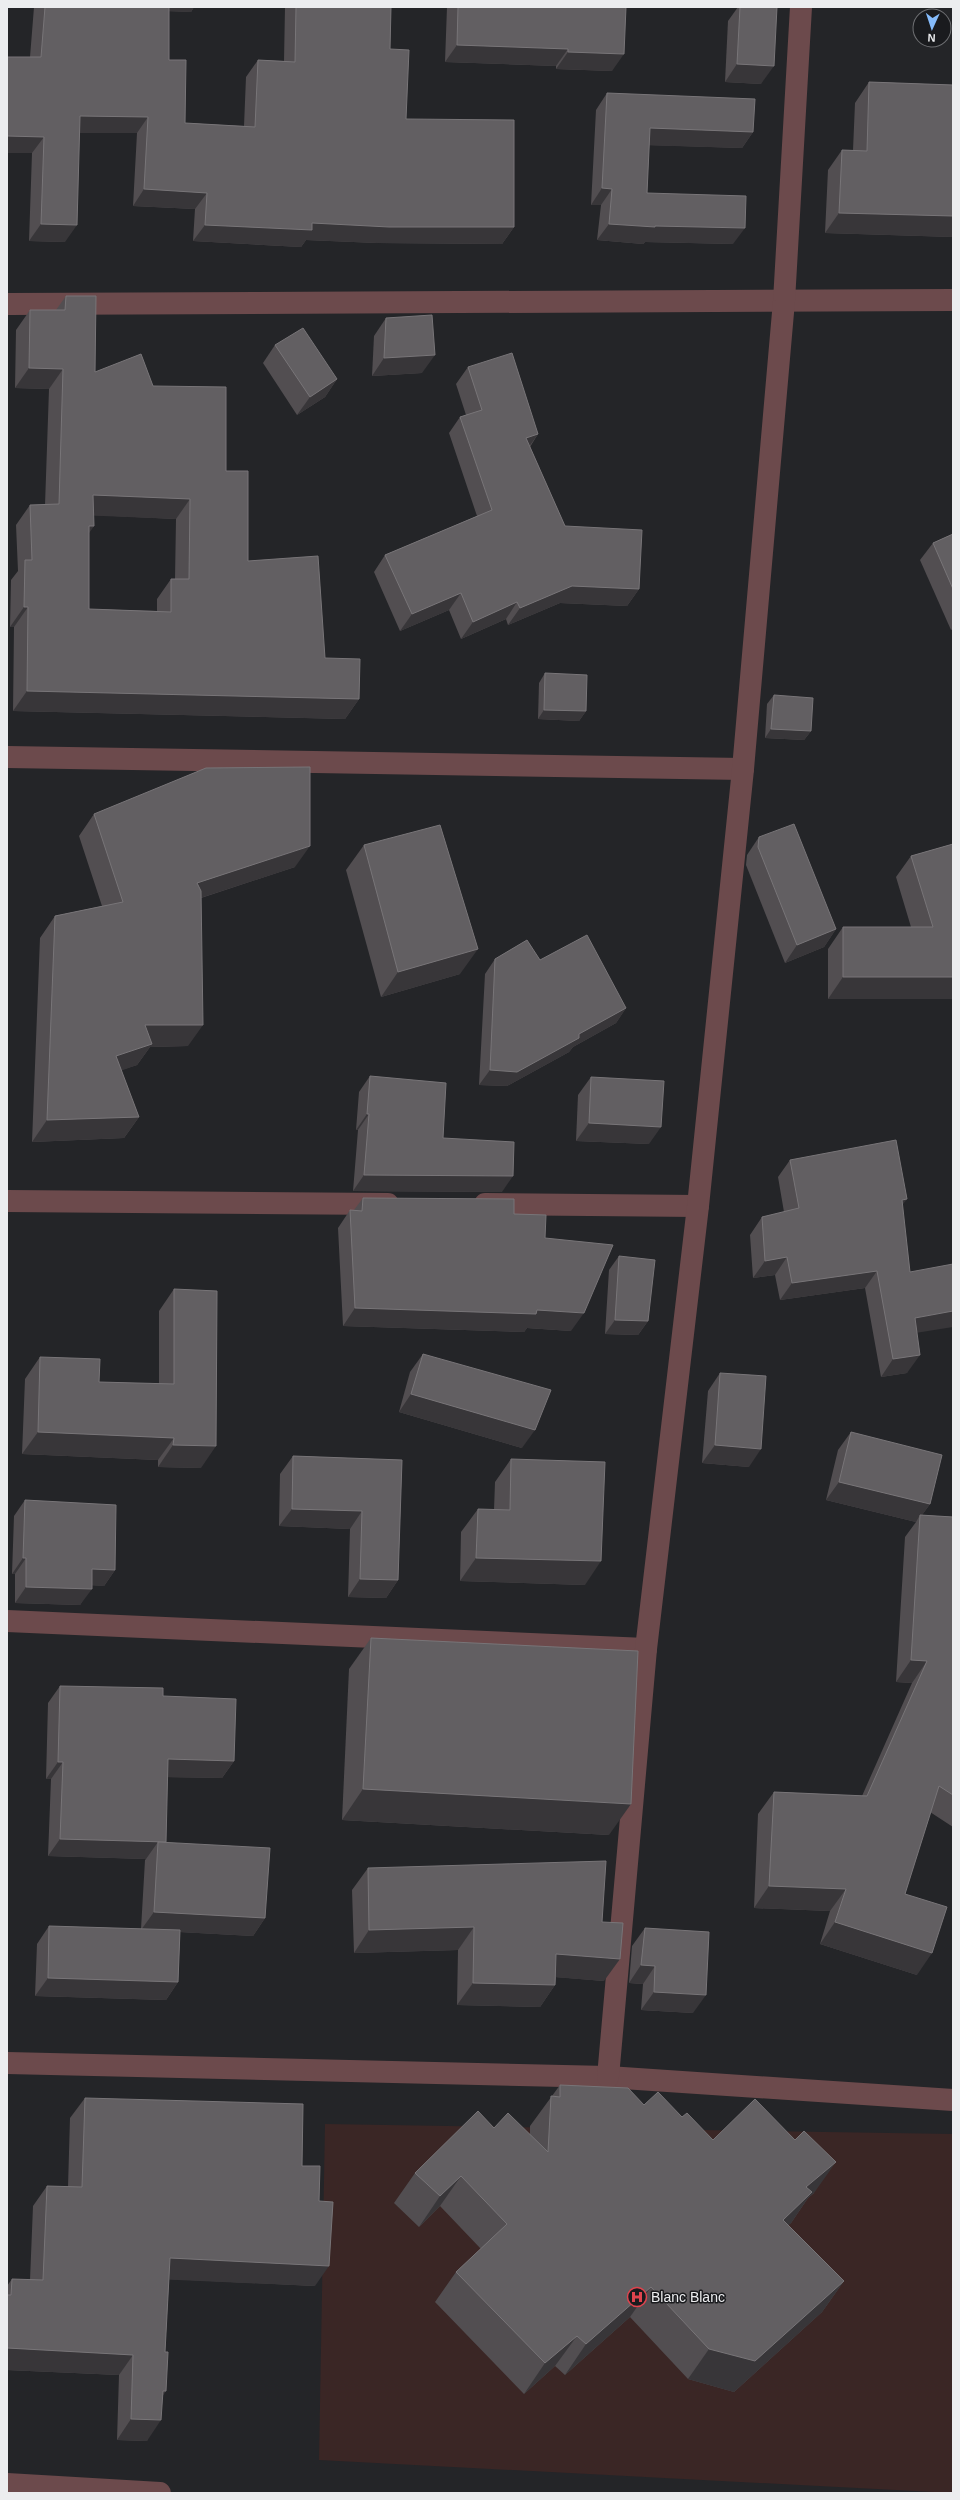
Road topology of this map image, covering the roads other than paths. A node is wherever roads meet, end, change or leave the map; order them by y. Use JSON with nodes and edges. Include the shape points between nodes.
{"nodes":[{"id":1,"x":801,"y":7,"type":"edge"},
{"id":2,"x":953,"y":300,"type":"edge"},
{"id":3,"x":784,"y":301,"type":"junction"},
{"id":4,"x":7,"y":304,"type":"edge"},
{"id":5,"x":7,"y":757,"type":"edge"},
{"id":6,"x":743,"y":769,"type":"junction"},
{"id":7,"x":7,"y":1201,"type":"edge"},
{"id":8,"x":412,"y":1204,"type":"edge"},
{"id":9,"x":467,"y":1204,"type":"edge"},
{"id":10,"x":698,"y":1206,"type":"junction"},
{"id":11,"x":7,"y":1621,"type":"edge"},
{"id":12,"x":646,"y":1649,"type":"junction"},
{"id":13,"x":7,"y":2063,"type":"edge"},
{"id":14,"x":608,"y":2077,"type":"junction"},
{"id":15,"x":953,"y":2100,"type":"edge"},
{"id":16,"x":7,"y":2484,"type":"edge"},
{"id":17,"x":160,"y":2493,"type":"edge"}],
"edges":[{"from":1,"to":3,"type":"street"},
{"from":2,"to":3,"type":"street"},
{"from":3,"to":4,"type":"street"},
{"from":3,"to":6,"type":"street"},
{"from":5,"to":6,"type":"street"},
{"from":6,"to":10,"type":"street"},
{"from":7,"to":8,"type":"street"},
{"from":9,"to":10,"type":"street"},
{"from":10,"to":12,"type":"street"},
{"from":11,"to":12,"type":"street"},
{"from":12,"to":14,"type":"street"},
{"from":13,"to":14,"type":"street"},
{"from":14,"to":15,"type":"street"},
{"from":16,"to":17,"type":"street"}]}
